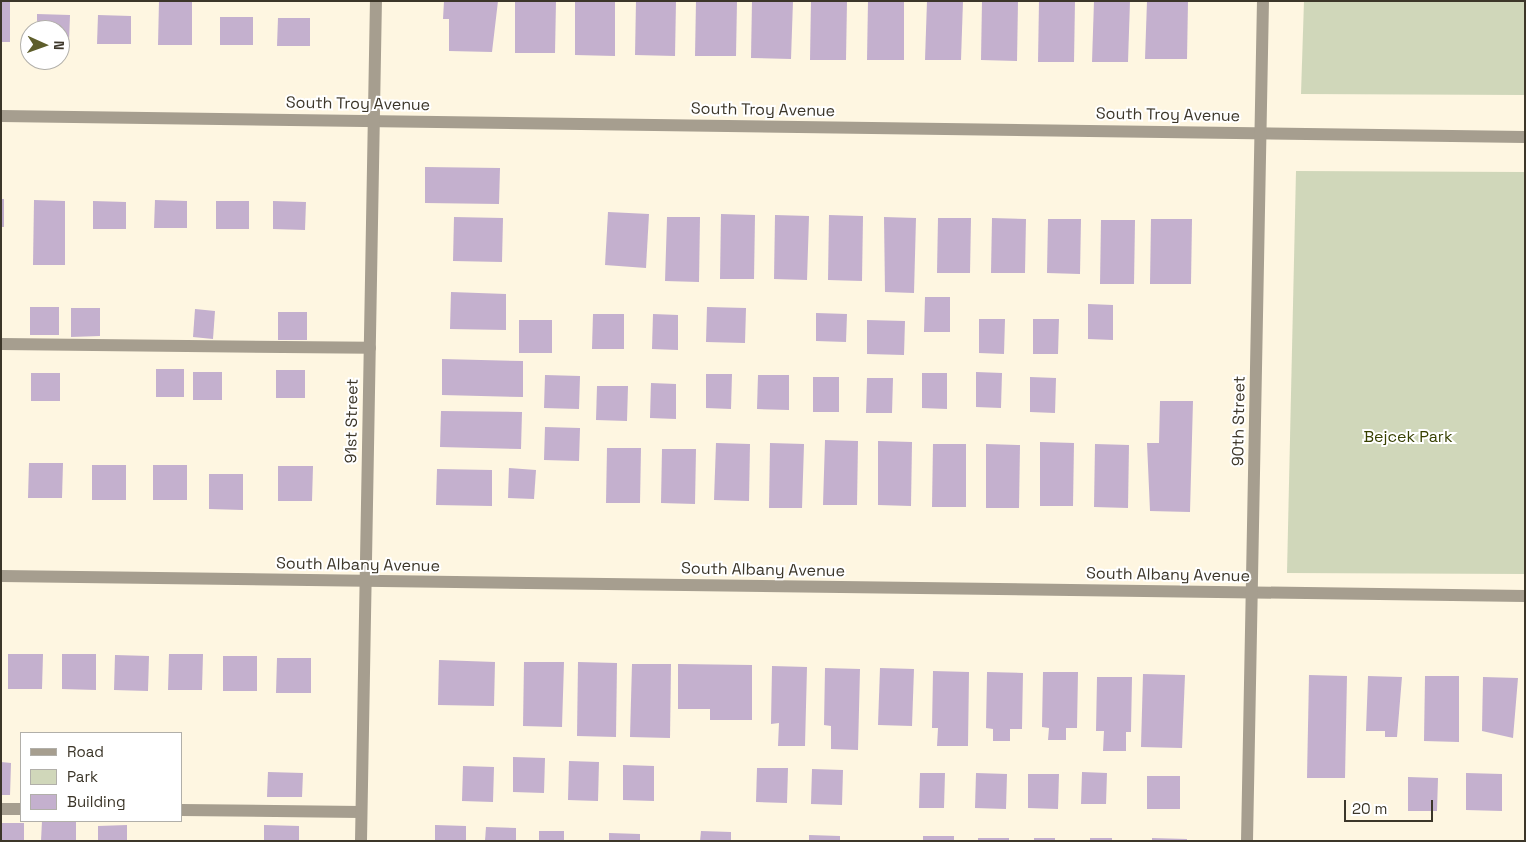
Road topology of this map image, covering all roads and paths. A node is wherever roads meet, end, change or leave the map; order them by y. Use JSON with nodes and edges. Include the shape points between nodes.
{"nodes":[{"id":1,"x":376,"y":1,"type":"edge"},
{"id":2,"x":1263,"y":1,"type":"edge"},
{"id":3,"x":1,"y":116,"type":"edge"},
{"id":4,"x":374,"y":121,"type":"junction"},
{"id":5,"x":1261,"y":133,"type":"junction"},
{"id":6,"x":1525,"y":137,"type":"edge"},
{"id":7,"x":1,"y":344,"type":"edge"},
{"id":8,"x":370,"y":348,"type":"junction"},
{"id":9,"x":1,"y":576,"type":"edge"},
{"id":10,"x":366,"y":581,"type":"junction"},
{"id":11,"x":1252,"y":592,"type":"junction"},
{"id":12,"x":1525,"y":596,"type":"edge"},
{"id":13,"x":1,"y":809,"type":"edge"},
{"id":14,"x":20,"y":809,"type":"edge"},
{"id":15,"x":182,"y":810,"type":"edge"},
{"id":16,"x":361,"y":812,"type":"junction"},
{"id":17,"x":361,"y":841,"type":"edge"},
{"id":18,"x":1247,"y":841,"type":"edge"}],
"edges":[{"from":1,"to":4,"type":"street","name":"91st Street"},
{"from":2,"to":5,"type":"street","name":"90th Street"},
{"from":3,"to":4,"type":"street","name":"South Troy Avenue"},
{"from":4,"to":5,"type":"street","name":"South Troy Avenue"},
{"from":4,"to":8,"type":"street","name":"91st Street"},
{"from":5,"to":6,"type":"street","name":"South Troy Avenue"},
{"from":5,"to":11,"type":"street","name":"90th Street"},
{"from":7,"to":8,"type":"street"},
{"from":8,"to":10,"type":"street","name":"91st Street"},
{"from":9,"to":10,"type":"street","name":"South Albany Avenue"},
{"from":10,"to":11,"type":"street","name":"South Albany Avenue"},
{"from":10,"to":16,"type":"street","name":"91st Street"},
{"from":11,"to":12,"type":"street","name":"South Albany Avenue"},
{"from":11,"to":18,"type":"street","name":"90th Street"},
{"from":13,"to":14,"type":"street"},
{"from":15,"to":16,"type":"street"},
{"from":16,"to":17,"type":"street","name":"91st Street"}]}
